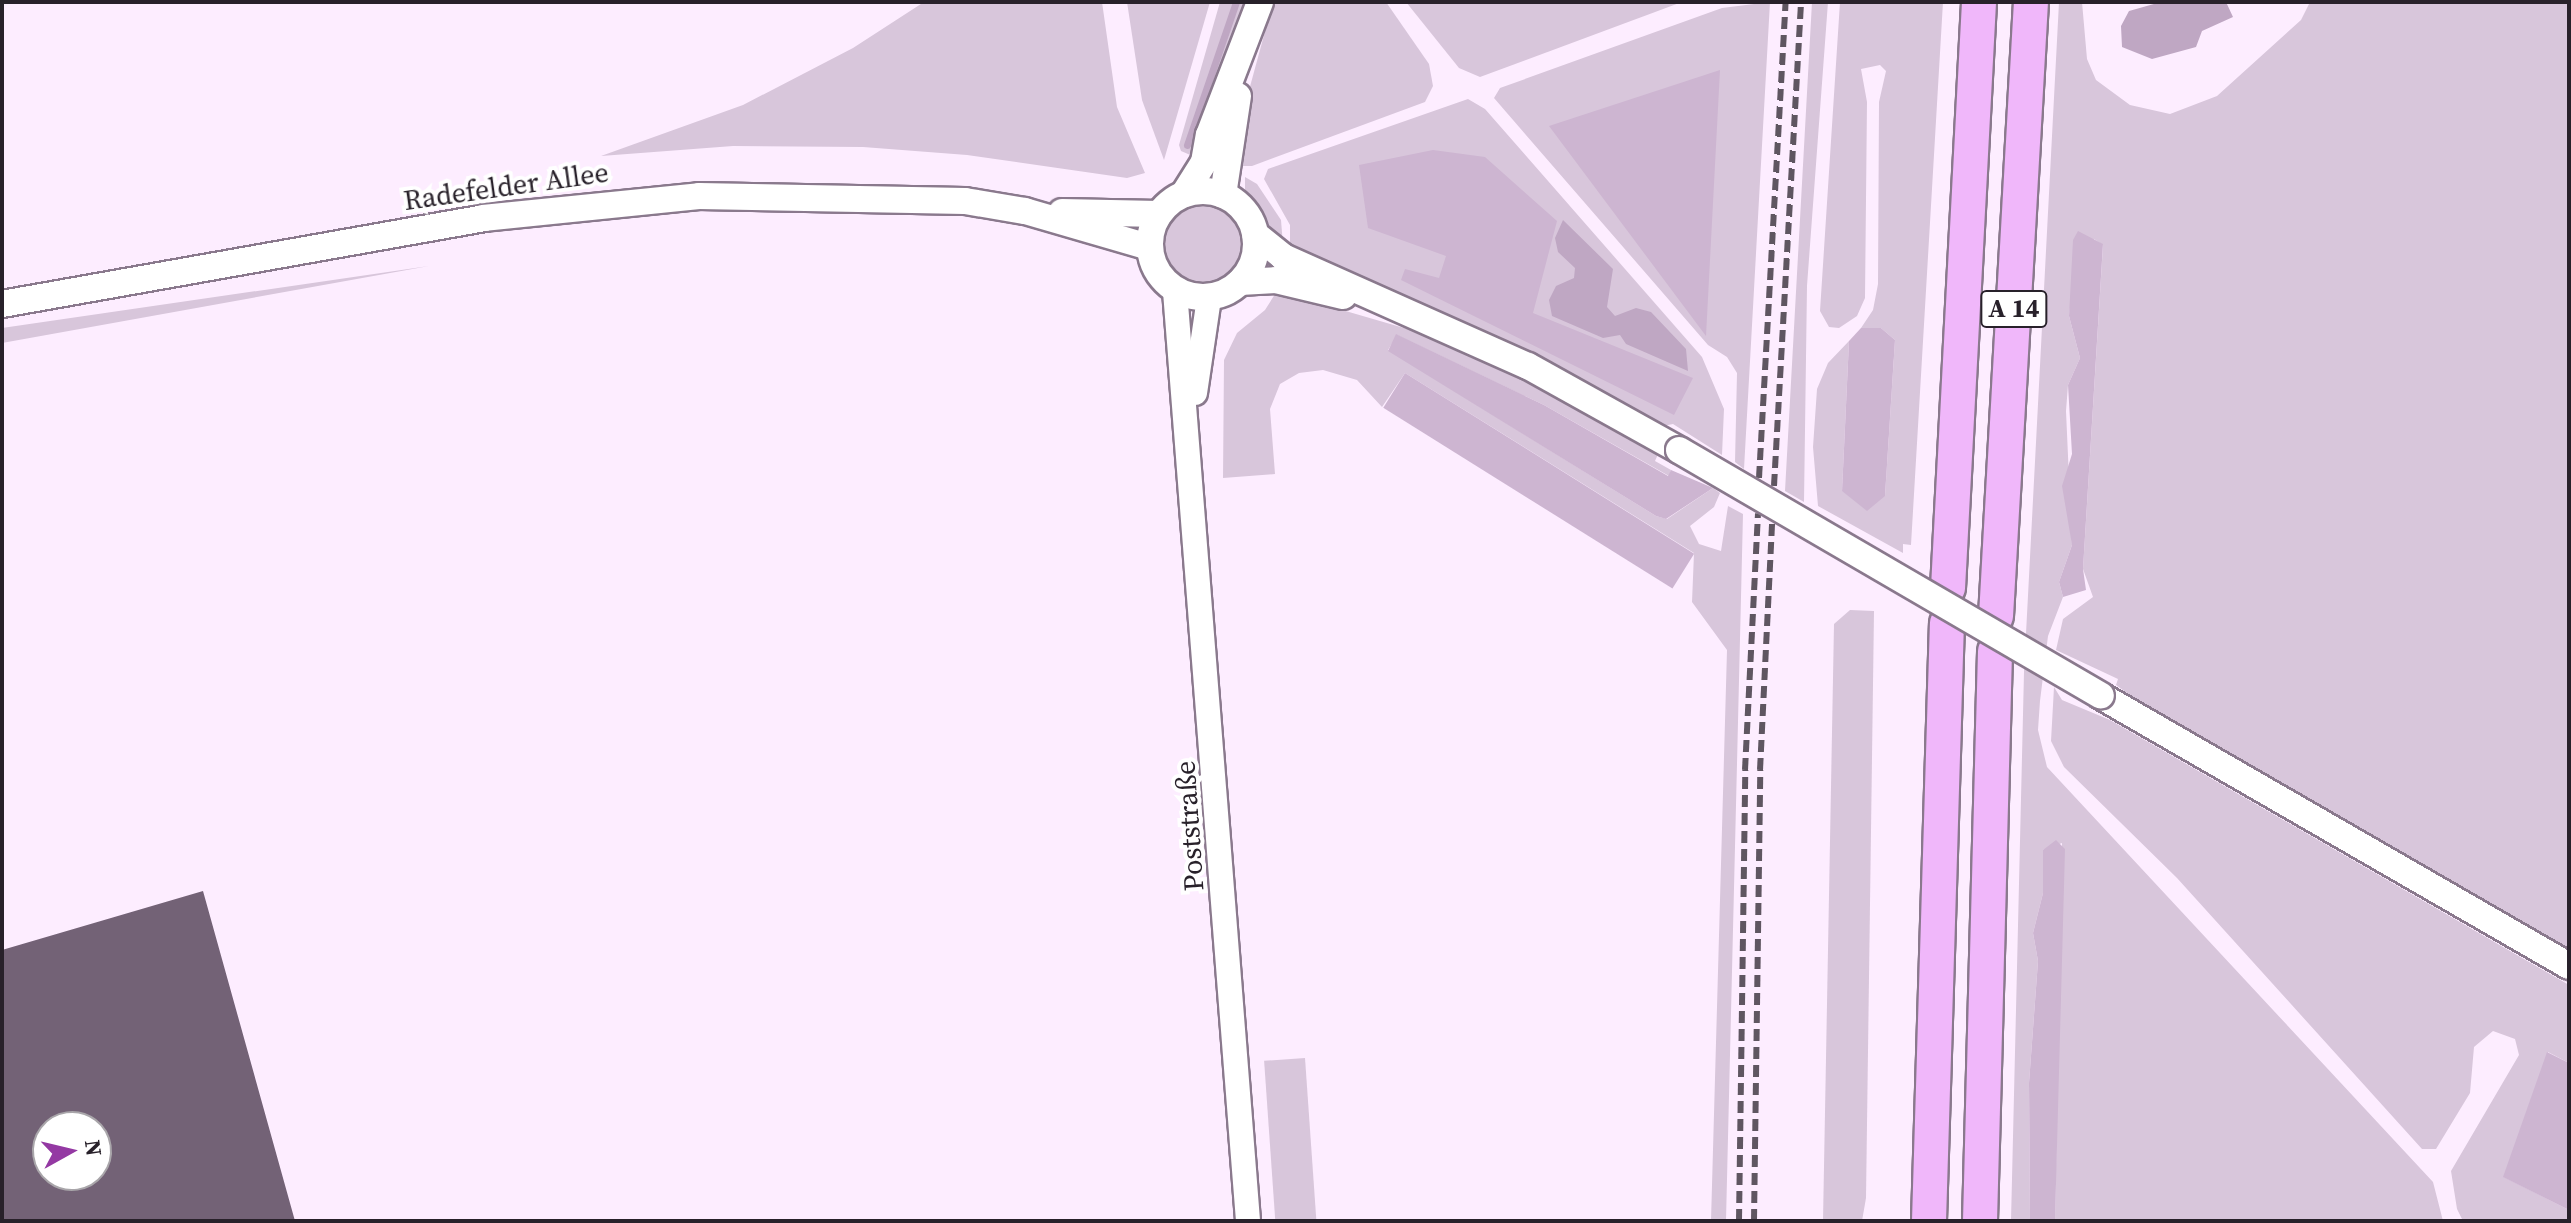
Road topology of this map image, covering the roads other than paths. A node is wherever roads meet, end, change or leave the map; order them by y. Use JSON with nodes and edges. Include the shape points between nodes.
{"nodes":[{"id":1,"x":1979,"y":2,"type":"edge"},
{"id":2,"x":2031,"y":2,"type":"edge"},
{"id":3,"x":1260,"y":3,"type":"edge"},
{"id":4,"x":1184,"y":194,"type":"junction"},
{"id":5,"x":1223,"y":195,"type":"junction"},
{"id":6,"x":1025,"y":211,"type":"junction"},
{"id":7,"x":1159,"y":214,"type":"junction"},
{"id":8,"x":1255,"y":234,"type":"junction"},
{"id":9,"x":1149,"y":247,"type":"junction"},
{"id":10,"x":1240,"y":282,"type":"junction"},
{"id":11,"x":1175,"y":291,"type":"junction"},
{"id":12,"x":1209,"y":298,"type":"junction"},
{"id":13,"x":2,"y":304,"type":"edge"},
{"id":14,"x":1398,"y":310,"type":"junction"},
{"id":15,"x":1189,"y":427,"type":"junction"},
{"id":16,"x":1948,"y":588,"type":"dead end"},
{"id":17,"x":1996,"y":616,"type":"dead end"},
{"id":18,"x":1947,"y":623,"type":"dead end"},
{"id":19,"x":1995,"y":651,"type":"dead end"},
{"id":20,"x":2569,"y":966,"type":"edge"},
{"id":21,"x":1248,"y":1221,"type":"edge"},
{"id":22,"x":1929,"y":1221,"type":"edge"},
{"id":23,"x":1980,"y":1221,"type":"edge"}],
"edges":[{"from":1,"to":16,"type":"highway","number":"A 14"},
{"from":2,"to":17,"type":"highway","number":"A 14"},
{"from":3,"to":4,"type":"main road","via":[[1209,135],[1204,162]]},
{"from":3,"to":5,"type":"main road","via":[[1229,134]]},
{"from":4,"to":5,"type":"main road"},
{"from":4,"to":7,"type":"main road"},
{"from":5,"to":8,"type":"main road","via":[[1249,218]]},
{"from":6,"to":7,"type":"main road"},
{"from":6,"to":9,"type":"main road"},
{"from":6,"to":13,"type":"main road","name":"Radefelder Allee","via":[[965,201],[699,196],[619,202],[483,218]]},
{"from":7,"to":9,"type":"main road"},
{"from":8,"to":10,"type":"main road","via":[[1253,260]]},
{"from":8,"to":14,"type":"main road","via":[[1283,257]]},
{"from":9,"to":11,"type":"main road","via":[[1162,279]]},
{"from":10,"to":12,"type":"main road"},
{"from":10,"to":14,"type":"main road","via":[[1276,280]]},
{"from":11,"to":12,"type":"main road"},
{"from":11,"to":15,"type":"street","name":"Poststraße"},
{"from":12,"to":15,"type":"street","name":"Poststraße"},
{"from":14,"to":20,"type":"main road","bridge":true,"via":[[1528,366],[1679,450]]},
{"from":15,"to":21,"type":"street","name":"Poststraße"},
{"from":18,"to":22,"type":"highway"},
{"from":19,"to":23,"type":"highway"}]}
